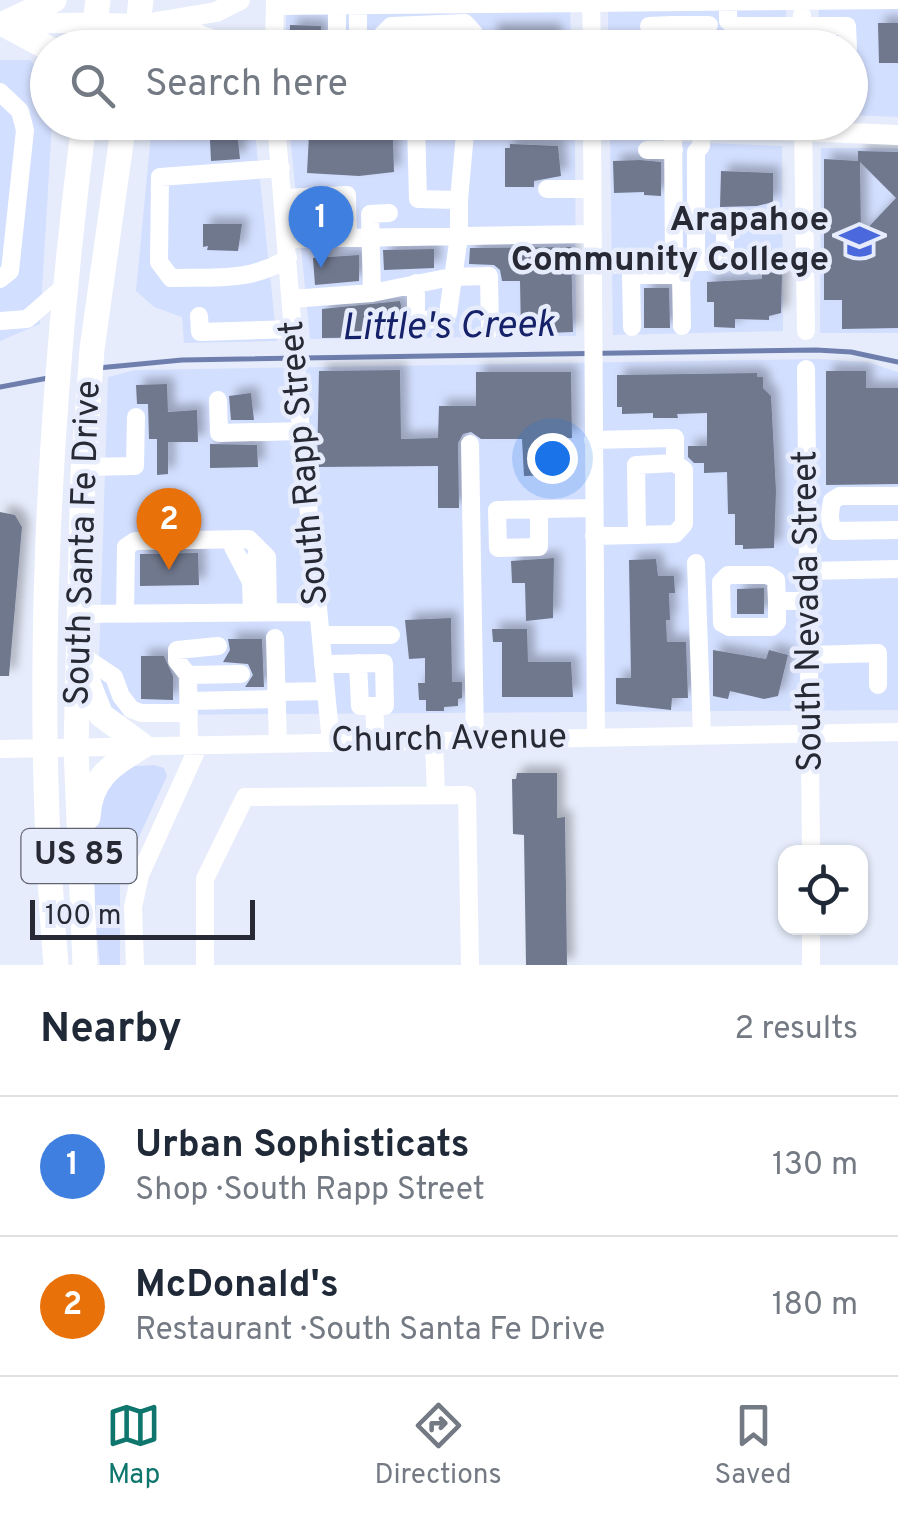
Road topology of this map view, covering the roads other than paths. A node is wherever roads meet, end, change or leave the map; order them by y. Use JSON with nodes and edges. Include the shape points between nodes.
{"nodes":[{"id":1,"x":54,"y":0,"type":"edge"},
{"id":2,"x":240,"y":0,"type":"edge"},
{"id":3,"x":802,"y":0,"type":"edge"},
{"id":4,"x":837,"y":0,"type":"edge"},
{"id":5,"x":898,"y":0,"type":"edge"},
{"id":6,"x":658,"y":1,"type":"edge"},
{"id":7,"x":461,"y":2,"type":"edge"},
{"id":8,"x":591,"y":2,"type":"edge"},
{"id":9,"x":625,"y":2,"type":"edge"},
{"id":10,"x":728,"y":2,"type":"edge"},
{"id":11,"x":275,"y":3,"type":"edge"},
{"id":12,"x":337,"y":6,"type":"junction"},
{"id":13,"x":358,"y":6,"type":"junction"},
{"id":14,"x":95,"y":23,"type":"edge"},
{"id":15,"x":1,"y":24,"type":"edge"},
{"id":16,"x":138,"y":24,"type":"edge"},
{"id":17,"x":672,"y":25,"type":"junction"},
{"id":18,"x":709,"y":25,"type":"dead end"},
{"id":19,"x":649,"y":26,"type":"dead end"},
{"id":20,"x":168,"y":30,"type":"edge"},
{"id":21,"x":274,"y":30,"type":"edge"},
{"id":22,"x":337,"y":30,"type":"edge"},
{"id":23,"x":358,"y":30,"type":"edge"},
{"id":24,"x":387,"y":30,"type":"edge"},
{"id":25,"x":472,"y":30,"type":"edge"},
{"id":26,"x":592,"y":30,"type":"edge"},
{"id":27,"x":672,"y":30,"type":"edge"},
{"id":28,"x":759,"y":30,"type":"edge"},
{"id":29,"x":802,"y":30,"type":"edge"},
{"id":30,"x":30,"y":39,"type":"edge"},
{"id":31,"x":0,"y":92,"type":"edge"},
{"id":32,"x":868,"y":131,"type":"edge"},
{"id":33,"x":898,"y":135,"type":"edge"},
{"id":34,"x":81,"y":140,"type":"edge"},
{"id":35,"x":121,"y":140,"type":"edge"},
{"id":36,"x":278,"y":140,"type":"edge"},
{"id":37,"x":416,"y":140,"type":"edge"},
{"id":38,"x":464,"y":140,"type":"edge"},
{"id":39,"x":592,"y":140,"type":"edge"},
{"id":40,"x":674,"y":140,"type":"edge"},
{"id":41,"x":701,"y":140,"type":"edge"},
{"id":42,"x":803,"y":140,"type":"edge"},
{"id":43,"x":647,"y":150,"type":"dead end"},
{"id":44,"x":674,"y":150,"type":"junction"},
{"id":45,"x":280,"y":168,"type":"junction"},
{"id":46,"x":592,"y":189,"type":"junction"},
{"id":47,"x":548,"y":190,"type":"dead end"},
{"id":48,"x":283,"y":198,"type":"junction"},
{"id":49,"x":458,"y":200,"type":"junction"},
{"id":50,"x":388,"y":214,"type":"dead end"},
{"id":51,"x":750,"y":219,"type":"dead end"},
{"id":52,"x":804,"y":219,"type":"junction"},
{"id":53,"x":725,"y":232,"type":"dead end"},
{"id":54,"x":591,"y":234,"type":"junction"},
{"id":55,"x":458,"y":236,"type":"junction"},
{"id":56,"x":348,"y":238,"type":"junction"},
{"id":57,"x":371,"y":238,"type":"junction"},
{"id":58,"x":287,"y":248,"type":"junction"},
{"id":59,"x":805,"y":259,"type":"junction"},
{"id":60,"x":725,"y":261,"type":"junction"},
{"id":61,"x":674,"y":262,"type":"junction"},
{"id":62,"x":696,"y":262,"type":"junction"},
{"id":63,"x":591,"y":270,"type":"junction"},
{"id":64,"x":632,"y":275,"type":"junction"},
{"id":65,"x":451,"y":276,"type":"junction"},
{"id":66,"x":0,"y":279,"type":"edge"},
{"id":67,"x":416,"y":283,"type":"junction"},
{"id":68,"x":66,"y":285,"type":"junction"},
{"id":69,"x":372,"y":293,"type":"junction"},
{"id":70,"x":291,"y":299,"type":"junction"},
{"id":71,"x":199,"y":316,"type":"dead end"},
{"id":72,"x":0,"y":321,"type":"edge"},
{"id":73,"x":682,"y":326,"type":"dead end"},
{"id":74,"x":632,"y":327,"type":"dead end"},
{"id":75,"x":490,"y":330,"type":"dead end"},
{"id":76,"x":806,"y":330,"type":"dead end"},
{"id":77,"x":294,"y":338,"type":"junction"},
{"id":78,"x":806,"y":369,"type":"dead end"},
{"id":79,"x":218,"y":400,"type":"dead end"},
{"id":80,"x":136,"y":417,"type":"dead end"},
{"id":81,"x":300,"y":431,"type":"junction"},
{"id":82,"x":593,"y":440,"type":"junction"},
{"id":83,"x":470,"y":444,"type":"dead end"},
{"id":84,"x":675,"y":464,"type":"junction"},
{"id":85,"x":83,"y":466,"type":"junction"},
{"id":86,"x":898,"y":496,"type":"edge"},
{"id":87,"x":594,"y":508,"type":"junction"},
{"id":88,"x":540,"y":510,"type":"dead end"},
{"id":89,"x":898,"y":530,"type":"edge"},
{"id":90,"x":637,"y":535,"type":"junction"},
{"id":91,"x":594,"y":536,"type":"junction"},
{"id":92,"x":126,"y":547,"type":"junction"},
{"id":93,"x":696,"y":563,"type":"dead end"},
{"id":94,"x":898,"y":569,"type":"edge"},
{"id":95,"x":808,"y":571,"type":"junction"},
{"id":96,"x":777,"y":601,"type":"dead end"},
{"id":97,"x":809,"y":601,"type":"junction"},
{"id":98,"x":260,"y":612,"type":"junction"},
{"id":99,"x":318,"y":612,"type":"junction"},
{"id":100,"x":79,"y":614,"type":"junction"},
{"id":101,"x":125,"y":614,"type":"junction"},
{"id":102,"x":391,"y":635,"type":"dead end"},
{"id":103,"x":320,"y":636,"type":"junction"},
{"id":104,"x":275,"y":638,"type":"dead end"},
{"id":105,"x":218,"y":646,"type":"dead end"},
{"id":106,"x":78,"y":653,"type":"junction"},
{"id":107,"x":810,"y":655,"type":"junction"},
{"id":108,"x":323,"y":664,"type":"junction"},
{"id":109,"x":241,"y":674,"type":"dead end"},
{"id":110,"x":188,"y":675,"type":"junction"},
{"id":111,"x":878,"y":685,"type":"dead end"},
{"id":112,"x":326,"y":692,"type":"junction"},
{"id":113,"x":277,"y":696,"type":"junction"},
{"id":114,"x":189,"y":707,"type":"junction"},
{"id":115,"x":898,"y":732,"type":"edge"},
{"id":116,"x":811,"y":733,"type":"junction"},
{"id":117,"x":702,"y":735,"type":"junction"},
{"id":118,"x":596,"y":737,"type":"junction"},
{"id":119,"x":434,"y":740,"type":"junction"},
{"id":120,"x":475,"y":740,"type":"junction"},
{"id":121,"x":376,"y":742,"type":"junction"},
{"id":122,"x":331,"y":743,"type":"junction"},
{"id":123,"x":278,"y":744,"type":"junction"},
{"id":124,"x":194,"y":745,"type":"junction"},
{"id":125,"x":143,"y":746,"type":"junction"},
{"id":126,"x":0,"y":748,"type":"edge"},
{"id":127,"x":47,"y":748,"type":"junction"},
{"id":128,"x":76,"y":748,"type":"junction"},
{"id":129,"x":436,"y":795,"type":"junction"},
{"id":130,"x":811,"y":845,"type":"edge"},
{"id":131,"x":811,"y":935,"type":"edge"},
{"id":132,"x":56,"y":965,"type":"edge"},
{"id":133,"x":85,"y":965,"type":"edge"},
{"id":134,"x":96,"y":965,"type":"edge"},
{"id":135,"x":135,"y":965,"type":"edge"},
{"id":136,"x":205,"y":965,"type":"edge"},
{"id":137,"x":470,"y":965,"type":"edge"},
{"id":138,"x":811,"y":965,"type":"edge"}],
"edges":[{"from":1,"to":15,"type":"highway"},
{"from":2,"to":16,"type":"main road","via":[[216,12]]},
{"from":3,"to":4,"type":"street"},
{"from":3,"to":10,"type":"street"},
{"from":3,"to":29,"type":"street"},
{"from":4,"to":5,"type":"street"},
{"from":6,"to":9,"type":"street"},
{"from":6,"to":10,"type":"street"},
{"from":7,"to":8,"type":"street"},
{"from":7,"to":13,"type":"street"},
{"from":8,"to":9,"type":"street"},
{"from":8,"to":26,"type":"street"},
{"from":10,"to":28,"type":"street","via":[[728,21]]},
{"from":11,"to":12,"type":"street"},
{"from":11,"to":21,"type":"street"},
{"from":12,"to":13,"type":"street"},
{"from":12,"to":22,"type":"street"},
{"from":13,"to":23,"type":"street"},
{"from":14,"to":15,"type":"main road"},
{"from":14,"to":16,"type":"main road"},
{"from":15,"to":30,"type":"highway"},
{"from":16,"to":20,"type":"main road"},
{"from":17,"to":18,"type":"street"},
{"from":17,"to":19,"type":"street"},
{"from":17,"to":27,"type":"street"},
{"from":24,"to":25,"type":"street","via":[[466,23]]},
{"from":31,"to":66,"type":"street","via":[[20,111],[24,130],[10,270]]},
{"from":32,"to":33,"type":"main road"},
{"from":34,"to":68,"type":"highway","name":"South Santa Fe Drive","number":"US 85"},
{"from":35,"to":85,"type":"highway","name":"South Santa Fe Drive","number":"US 85"},
{"from":36,"to":45,"type":"street","name":"South Rapp Street"},
{"from":37,"to":49,"type":"street","via":[[418,200]]},
{"from":38,"to":49,"type":"street"},
{"from":39,"to":46,"type":"street"},
{"from":40,"to":44,"type":"street"},
{"from":41,"to":62,"type":"street"},
{"from":42,"to":52,"type":"street"},
{"from":43,"to":44,"type":"street"},
{"from":44,"to":61,"type":"street"},
{"from":45,"to":48,"type":"street","name":"South Rapp Street"},
{"from":45,"to":58,"type":"street","via":[[160,177],[159,262],[170,278],[248,276],[268,271]]},
{"from":46,"to":47,"type":"street"},
{"from":46,"to":54,"type":"street"},
{"from":48,"to":56,"type":"street","via":[[347,196]]},
{"from":48,"to":58,"type":"street","name":"South Rapp Street"},
{"from":49,"to":55,"type":"street"},
{"from":50,"to":57,"type":"street","via":[[370,214]]},
{"from":51,"to":52,"type":"street"},
{"from":52,"to":59,"type":"street"},
{"from":53,"to":60,"type":"street"},
{"from":54,"to":55,"type":"street"},
{"from":54,"to":63,"type":"street"},
{"from":55,"to":57,"type":"street"},
{"from":55,"to":65,"type":"street"},
{"from":56,"to":57,"type":"street"},
{"from":56,"to":58,"type":"street"},
{"from":57,"to":69,"type":"street"},
{"from":58,"to":70,"type":"street","name":"South Rapp Street"},
{"from":59,"to":60,"type":"street"},
{"from":59,"to":76,"type":"street"},
{"from":60,"to":62,"type":"street"},
{"from":61,"to":62,"type":"street"},
{"from":61,"to":63,"type":"street"},
{"from":63,"to":64,"type":"street"},
{"from":63,"to":82,"type":"street"},
{"from":64,"to":73,"type":"street","via":[[681,275]]},
{"from":64,"to":74,"type":"street"},
{"from":65,"to":67,"type":"street"},
{"from":65,"to":67,"type":"street","via":[[444,320],[416,316]]},
{"from":65,"to":75,"type":"street","via":[[489,276]]},
{"from":67,"to":69,"type":"street"},
{"from":68,"to":72,"type":"street","via":[[27,319]]},
{"from":68,"to":127,"type":"highway","name":"South Santa Fe Drive","number":"US 85","via":[[48,557]]},
{"from":69,"to":70,"type":"street"},
{"from":70,"to":77,"type":"street","name":"South Rapp Street"},
{"from":71,"to":77,"type":"street","via":[[200,332]]},
{"from":77,"to":81,"type":"street","name":"South Rapp Street"},
{"from":78,"to":95,"type":"street","name":"South Nevada Street"},
{"from":79,"to":81,"type":"street","via":[[219,433]]},
{"from":80,"to":85,"type":"street","via":[[135,466]]},
{"from":81,"to":99,"type":"street","name":"South Rapp Street"},
{"from":82,"to":84,"type":"street","via":[[675,438]]},
{"from":82,"to":87,"type":"street"},
{"from":83,"to":120,"type":"street"},
{"from":84,"to":90,"type":"street","via":[[636,464]]},
{"from":84,"to":90,"type":"street","via":[[684,470],[684,524],[676,534]]},
{"from":85,"to":100,"type":"highway","name":"South Santa Fe Drive","number":"US 85"},
{"from":86,"to":89,"type":"street","via":[[840,496],[830,511],[834,531]]},
{"from":87,"to":88,"type":"street"},
{"from":87,"to":91,"type":"street"},
{"from":90,"to":91,"type":"street"},
{"from":91,"to":118,"type":"street"},
{"from":92,"to":98,"type":"street","via":[[233,547]]},
{"from":92,"to":98,"type":"street","via":[[135,541],[249,539],[267,557]]},
{"from":92,"to":101,"type":"street"},
{"from":93,"to":117,"type":"street"},
{"from":94,"to":95,"type":"street"},
{"from":95,"to":97,"type":"street","name":"South Nevada Street"},
{"from":96,"to":97,"type":"street"},
{"from":97,"to":107,"type":"street","name":"South Nevada Street"},
{"from":98,"to":99,"type":"street"},
{"from":98,"to":101,"type":"street"},
{"from":99,"to":103,"type":"street","name":"South Rapp Street"},
{"from":100,"to":101,"type":"street"},
{"from":100,"to":106,"type":"highway","name":"South Santa Fe Drive","number":"US 85"},
{"from":102,"to":103,"type":"street"},
{"from":103,"to":108,"type":"street","name":"South Rapp Street"},
{"from":104,"to":113,"type":"street"},
{"from":105,"to":110,"type":"street","via":[[177,650],[176,661]]},
{"from":106,"to":114,"type":"street","via":[[114,677],[131,709]]},
{"from":106,"to":125,"type":"highway","via":[[101,715]]},
{"from":106,"to":128,"type":"highway","name":"South Santa Fe Drive","number":"US 85"},
{"from":107,"to":111,"type":"street","via":[[878,653]]},
{"from":107,"to":116,"type":"street","name":"South Nevada Street"},
{"from":108,"to":112,"type":"street","name":"South Rapp Street"},
{"from":108,"to":121,"type":"street","via":[[358,663],[360,706],[374,706]]},
{"from":109,"to":110,"type":"street"},
{"from":110,"to":114,"type":"street"},
{"from":112,"to":113,"type":"street"},
{"from":112,"to":122,"type":"street","name":"South Rapp Street"},
{"from":113,"to":114,"type":"street"},
{"from":113,"to":123,"type":"street"},
{"from":114,"to":124,"type":"street"},
{"from":115,"to":116,"type":"street","name":"Church Avenue"},
{"from":116,"to":117,"type":"street","name":"Church Avenue"},
{"from":116,"to":130,"type":"street","name":"South Nevada Street"},
{"from":117,"to":118,"type":"street","name":"Church Avenue"},
{"from":118,"to":120,"type":"street","name":"Church Avenue"},
{"from":119,"to":120,"type":"street","name":"Church Avenue"},
{"from":119,"to":121,"type":"street","name":"Church Avenue"},
{"from":119,"to":129,"type":"street"},
{"from":121,"to":122,"type":"street","name":"Church Avenue"},
{"from":122,"to":123,"type":"street","name":"Church Avenue"},
{"from":123,"to":124,"type":"street","name":"Church Avenue"},
{"from":124,"to":125,"type":"street","name":"Church Avenue"},
{"from":124,"to":135,"type":"street","via":[[140,875],[133,907]]},
{"from":125,"to":128,"type":"street","name":"Church Avenue"},
{"from":125,"to":134,"type":"highway","via":[[102,772],[89,807]]},
{"from":126,"to":127,"type":"street","name":"Church Avenue"},
{"from":127,"to":128,"type":"street","name":"Church Avenue"},
{"from":127,"to":132,"type":"highway","name":"South Santa Fe Drive","number":"US 85"},
{"from":128,"to":133,"type":"highway","name":"South Santa Fe Drive","number":"US 85"},
{"from":129,"to":136,"type":"street","via":[[246,797],[205,879]]},
{"from":129,"to":137,"type":"street","via":[[466,795]]},
{"from":131,"to":138,"type":"street"}]}
